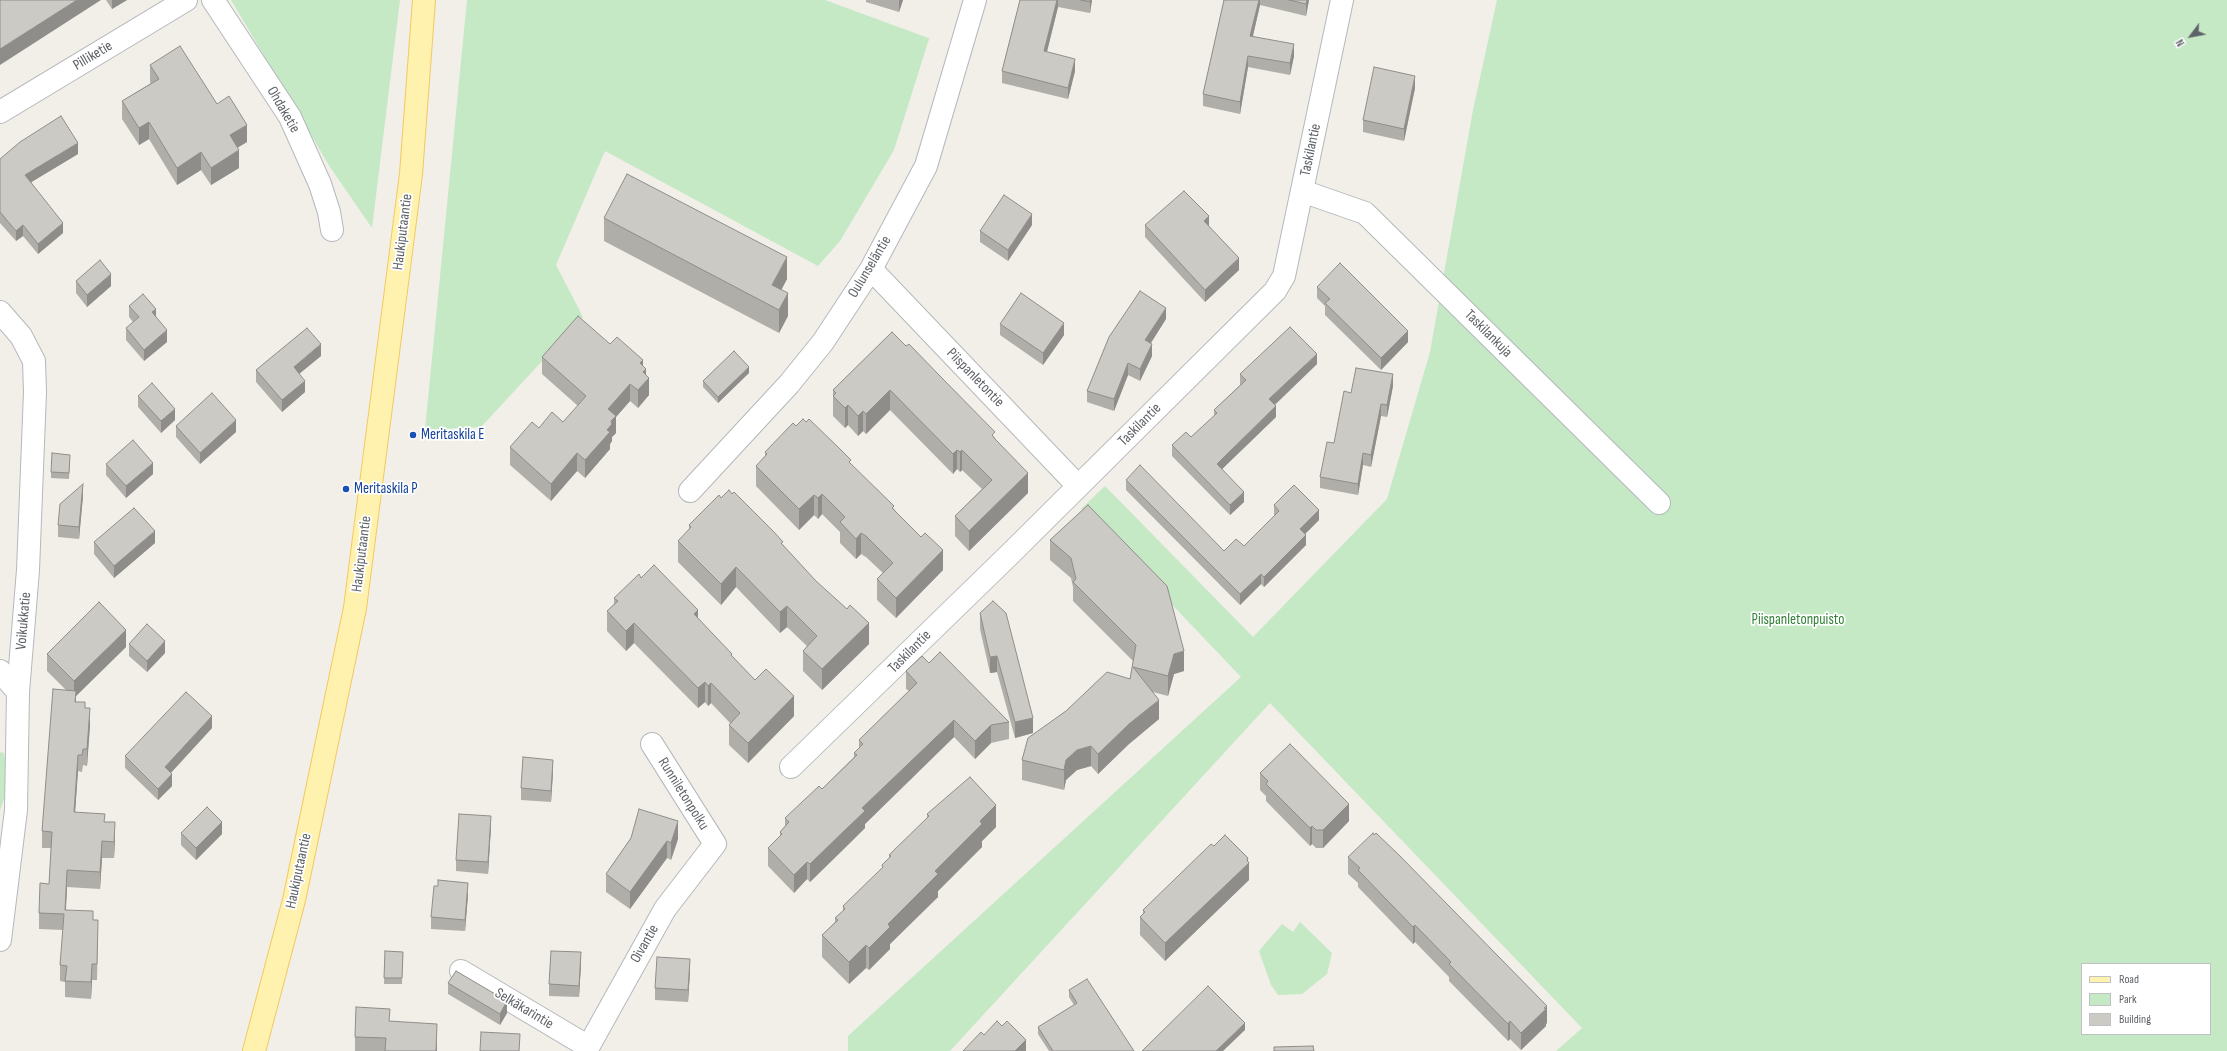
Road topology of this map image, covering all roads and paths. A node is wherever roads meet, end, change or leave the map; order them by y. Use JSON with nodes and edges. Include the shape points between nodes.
{"nodes":[{"id":1,"x":186,"y":0,"type":"edge"},
{"id":2,"x":213,"y":0,"type":"edge"},
{"id":3,"x":424,"y":0,"type":"edge"},
{"id":4,"x":975,"y":0,"type":"edge"},
{"id":5,"x":1342,"y":0,"type":"edge"},
{"id":6,"x":0,"y":112,"type":"edge"},
{"id":7,"x":1302,"y":191,"type":"junction"},
{"id":8,"x":332,"y":230,"type":"dead end"},
{"id":9,"x":871,"y":269,"type":"junction"},
{"id":10,"x":0,"y":312,"type":"edge"},
{"id":11,"x":1078,"y":486,"type":"junction"},
{"id":12,"x":690,"y":491,"type":"dead end"},
{"id":13,"x":1659,"y":503,"type":"dead end"},
{"id":14,"x":0,"y":671,"type":"edge"},
{"id":15,"x":18,"y":692,"type":"junction"},
{"id":16,"x":652,"y":744,"type":"dead end"},
{"id":17,"x":791,"y":767,"type":"dead end"},
{"id":18,"x":715,"y":844,"type":"joint"},
{"id":19,"x":0,"y":940,"type":"edge"},
{"id":20,"x":461,"y":971,"type":"dead end"},
{"id":21,"x":586,"y":1049,"type":"edge"},
{"id":22,"x":254,"y":1051,"type":"edge"}],
"edges":[{"from":1,"to":6,"type":"street","name":"Pilliketie"},
{"from":2,"to":8,"type":"street","name":"Ohdaketie","via":[[290,117],[320,184]]},
{"from":3,"to":22,"type":"main road","name":"Haukiputaantie","via":[[411,174],[355,608],[294,900]]},
{"from":4,"to":9,"type":"street","name":"Oulunseläntie","via":[[926,166]]},
{"from":5,"to":7,"type":"street","name":"Taskilantie"},
{"from":7,"to":11,"type":"street","name":"Taskilantie","via":[[1284,276],[1275,291]]},
{"from":7,"to":13,"type":"street","name":"Taskilankuja","via":[[1365,213]]},
{"from":9,"to":11,"type":"street","name":"Piispanletontie"},
{"from":9,"to":12,"type":"street","name":"Oulunseläntie","via":[[823,342],[789,384]]},
{"from":10,"to":15,"type":"street","name":"Voikukkatie","via":[[21,336],[34,361],[28,570]]},
{"from":11,"to":17,"type":"street","name":"Taskilantie"},
{"from":14,"to":15,"type":"street"},
{"from":15,"to":19,"type":"street","name":"Voikukkatie","via":[[16,810]]},
{"from":16,"to":18,"type":"street","name":"Runniletonpolku"},
{"from":18,"to":21,"type":"street","name":"Oivantie","via":[[665,909]]},
{"from":20,"to":21,"type":"street","name":"Selkäkarintie"}]}
